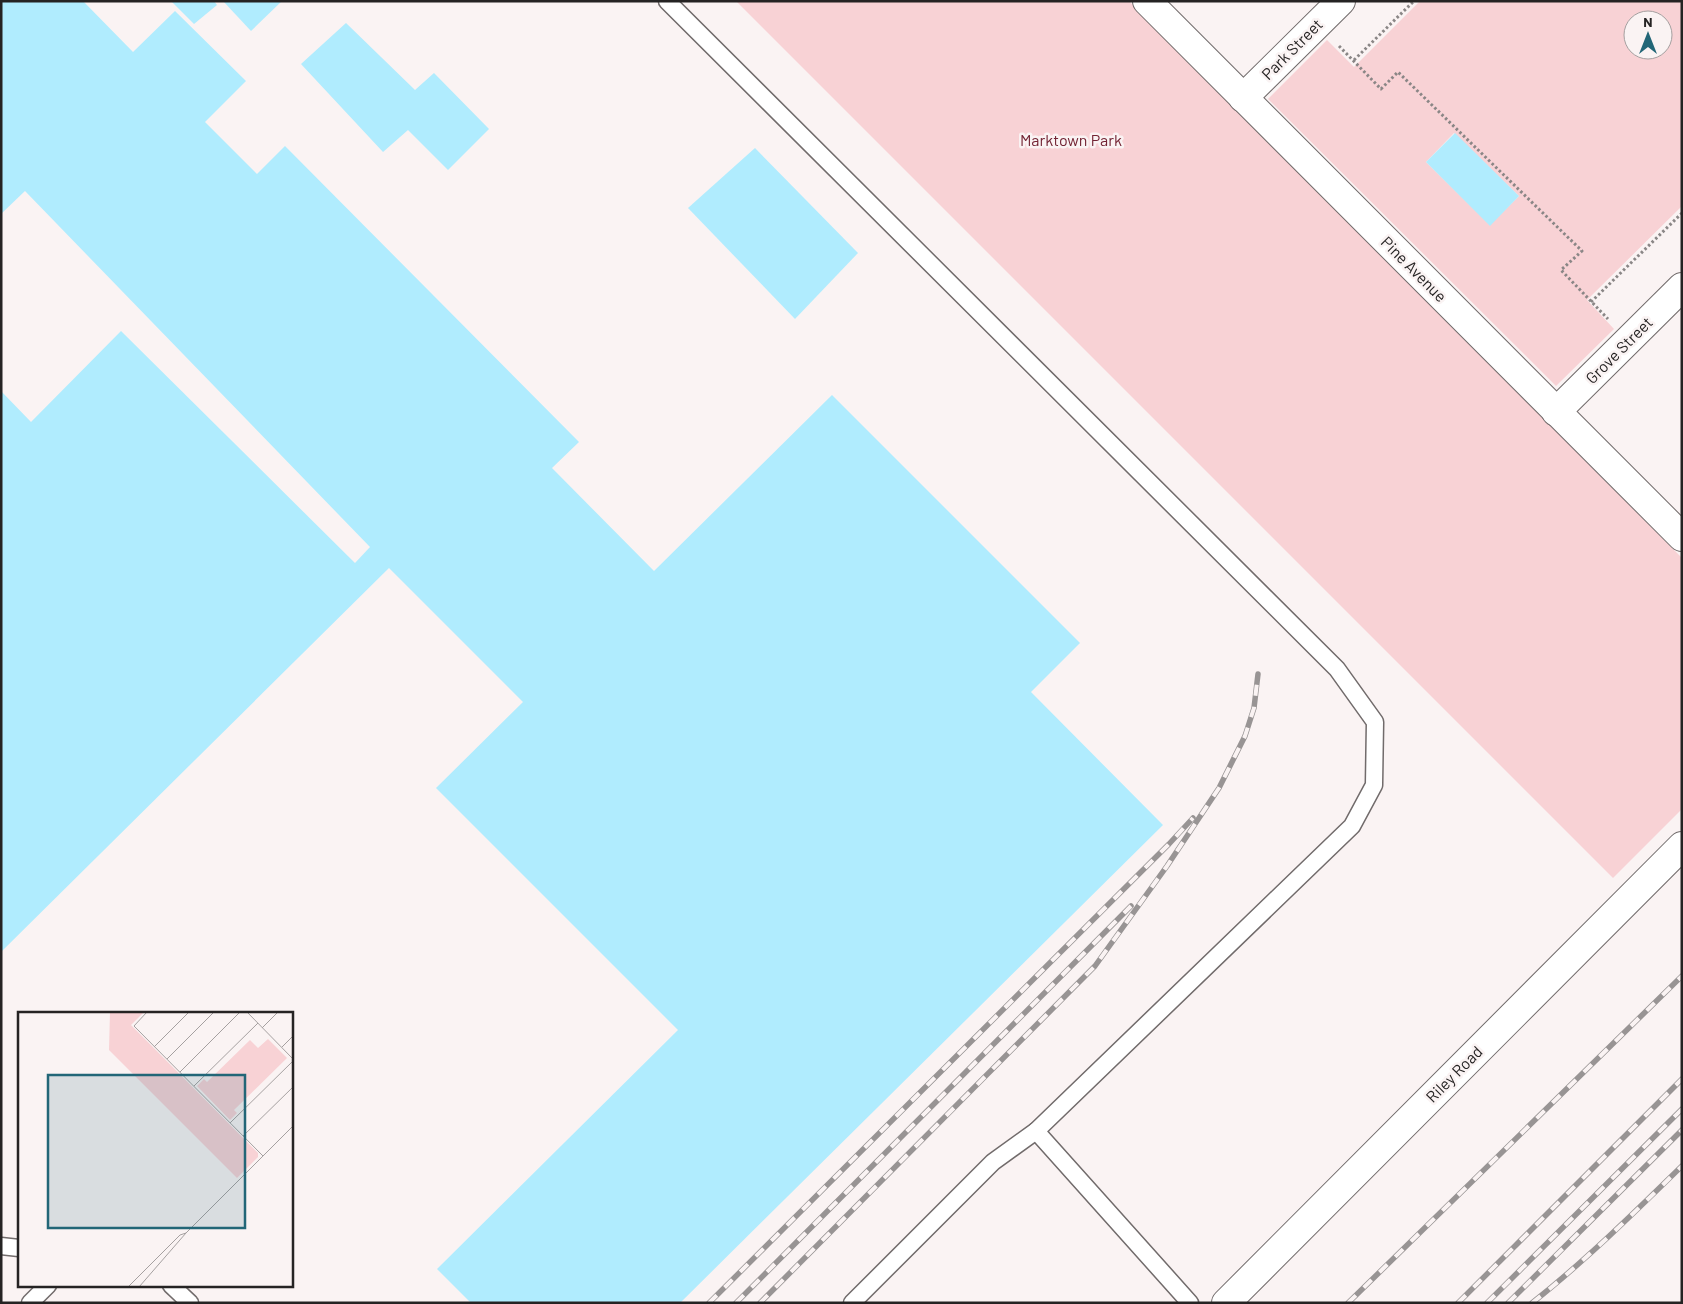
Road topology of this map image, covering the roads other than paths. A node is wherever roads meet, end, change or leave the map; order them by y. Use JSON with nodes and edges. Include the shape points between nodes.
{"nodes":[{"id":1,"x":667,"y":1,"type":"edge"},
{"id":2,"x":1147,"y":1,"type":"edge"},
{"id":3,"x":1341,"y":1,"type":"edge"},
{"id":4,"x":1243,"y":98,"type":"junction"},
{"id":5,"x":1682,"y":287,"type":"edge"},
{"id":6,"x":1556,"y":412,"type":"junction"},
{"id":7,"x":1677,"y":523,"type":"edge"},
{"id":8,"x":1682,"y":846,"type":"edge"},
{"id":9,"x":1036,"y":1131,"type":"junction"},
{"id":10,"x":1,"y":1246,"type":"edge"},
{"id":11,"x":18,"y":1248,"type":"edge"},
{"id":12,"x":47,"y":1286,"type":"edge"},
{"id":13,"x":172,"y":1286,"type":"edge"},
{"id":14,"x":30,"y":1303,"type":"edge"},
{"id":15,"x":190,"y":1303,"type":"edge"},
{"id":16,"x":852,"y":1303,"type":"edge"},
{"id":17,"x":1190,"y":1303,"type":"edge"},
{"id":18,"x":1226,"y":1303,"type":"edge"}],
"edges":[{"from":1,"to":9,"type":"lane","via":[[1338,669],[1375,722],[1374,784],[1352,826]]},
{"from":2,"to":4,"type":"street","name":"Pine Avenue"},
{"from":3,"to":4,"type":"street","name":"Park Street"},
{"from":4,"to":6,"type":"street","name":"Pine Avenue"},
{"from":5,"to":6,"type":"street","name":"Grove Street"},
{"from":6,"to":7,"type":"street","name":"Pine Avenue"},
{"from":8,"to":18,"type":"street","name":"Riley Road"},
{"from":9,"to":16,"type":"lane","via":[[993,1162]]},
{"from":9,"to":17,"type":"lane"},
{"from":10,"to":11,"type":"lane"},
{"from":12,"to":14,"type":"lane"},
{"from":13,"to":15,"type":"lane"}]}
